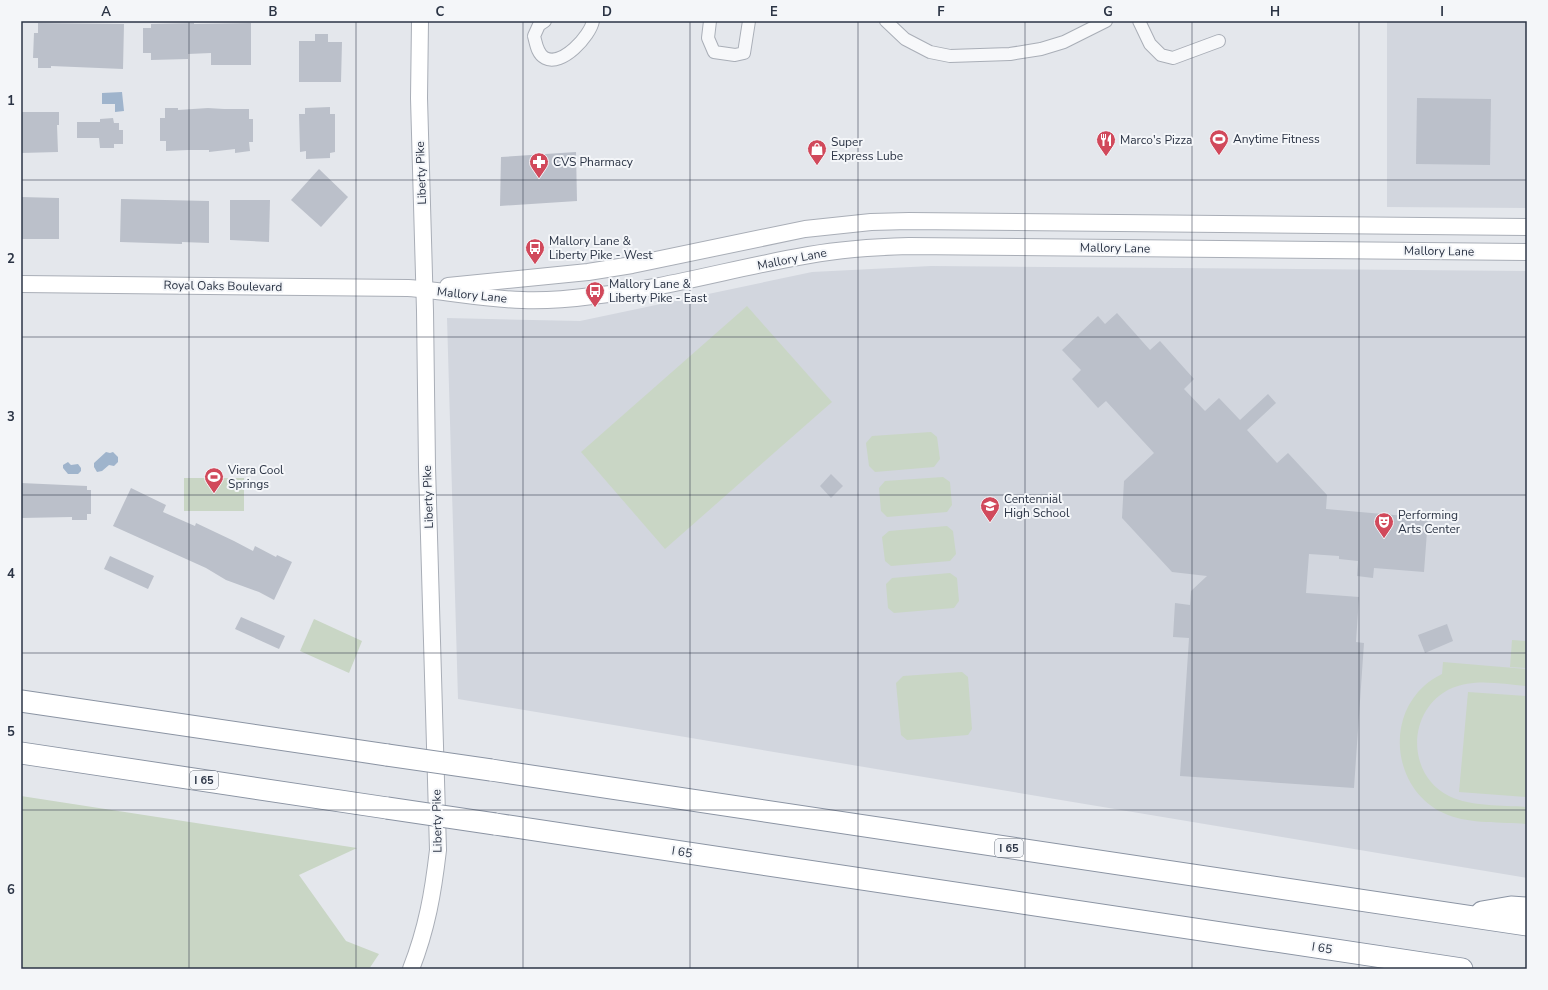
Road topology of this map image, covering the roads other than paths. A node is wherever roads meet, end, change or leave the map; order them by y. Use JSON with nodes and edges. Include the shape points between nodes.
{"nodes":[{"id":1,"x":420,"y":21,"type":"edge"},
{"id":2,"x":545,"y":21,"type":"edge"},
{"id":3,"x":593,"y":21,"type":"edge"},
{"id":4,"x":710,"y":21,"type":"edge"},
{"id":5,"x":749,"y":21,"type":"edge"},
{"id":6,"x":886,"y":21,"type":"edge"},
{"id":7,"x":1106,"y":21,"type":"edge"},
{"id":8,"x":1139,"y":21,"type":"edge"},
{"id":9,"x":1219,"y":41,"type":"dead end"},
{"id":10,"x":966,"y":222,"type":"junction"},
{"id":11,"x":1527,"y":227,"type":"edge"},
{"id":12,"x":966,"y":247,"type":"junction"},
{"id":13,"x":1527,"y":252,"type":"edge"},
{"id":14,"x":21,"y":284,"type":"edge"},
{"id":15,"x":424,"y":289,"type":"junction"},
{"id":16,"x":21,"y":701,"type":"edge"},
{"id":17,"x":21,"y":752,"type":"edge"},
{"id":18,"x":1527,"y":908,"type":"edge"},
{"id":19,"x":1460,"y":915,"type":"junction"},
{"id":20,"x":1527,"y":924,"type":"edge"},
{"id":21,"x":411,"y":969,"type":"edge"},
{"id":22,"x":1462,"y":969,"type":"edge"}],
"edges":[{"from":1,"to":15,"type":"main road","name":"Liberty Pike","via":[[419,96]]},
{"from":2,"to":3,"type":"street","via":[[539,25],[534,36],[537,50],[544,58],[554,60],[567,54],[583,38]]},
{"from":4,"to":5,"type":"street","via":[[708,38],[714,52],[735,55],[744,53]]},
{"from":6,"to":7,"type":"street","via":[[905,39],[930,52],[950,56],[1010,54],[1041,49],[1064,42]]},
{"from":8,"to":9,"type":"street","via":[[1150,44],[1161,55],[1173,58]]},
{"from":10,"to":11,"type":"main road","name":"Mallory Lane"},
{"from":10,"to":12,"type":"main road"},
{"from":10,"to":15,"type":"main road","name":"Mallory Lane","via":[[909,221],[835,225],[588,272]]},
{"from":12,"to":13,"type":"main road","name":"Mallory Lane"},
{"from":12,"to":15,"type":"main road","name":"Mallory Lane","via":[[908,246],[836,251],[638,289],[565,299],[522,300]]},
{"from":14,"to":15,"type":"main road","name":"Royal Oaks Boulevard"},
{"from":15,"to":21,"type":"main road","name":"Liberty Pike","via":[[438,850],[432,898],[422,942]]},
{"from":16,"to":19,"type":"highway","number":"I 65","bridge":true},
{"from":17,"to":22,"type":"highway","name":"I 65","number":"I 65","bridge":true},
{"from":18,"to":19,"type":"highway","via":[[1511,907]]},
{"from":19,"to":20,"type":"highway","number":"I 65"}]}
